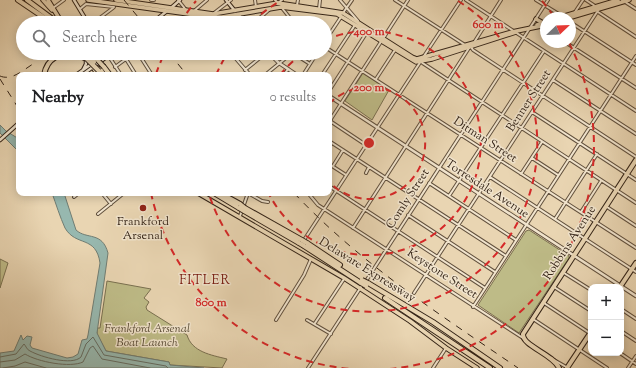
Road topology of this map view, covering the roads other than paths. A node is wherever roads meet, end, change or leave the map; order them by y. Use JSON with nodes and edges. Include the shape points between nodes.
{"nodes":[{"id":1,"x":18,"y":0,"type":"edge"},
{"id":2,"x":27,"y":0,"type":"edge"},
{"id":3,"x":43,"y":0,"type":"edge"},
{"id":4,"x":48,"y":0,"type":"edge"},
{"id":5,"x":64,"y":0,"type":"edge"},
{"id":6,"x":74,"y":0,"type":"edge"},
{"id":7,"x":116,"y":0,"type":"edge"},
{"id":8,"x":179,"y":0,"type":"edge"},
{"id":9,"x":207,"y":0,"type":"edge"},
{"id":10,"x":255,"y":0,"type":"edge"},
{"id":11,"x":282,"y":0,"type":"edge"},
{"id":12,"x":298,"y":0,"type":"edge"},
{"id":13,"x":320,"y":0,"type":"edge"},
{"id":14,"x":340,"y":0,"type":"edge"},
{"id":15,"x":352,"y":0,"type":"edge"},
{"id":16,"x":395,"y":0,"type":"edge"},
{"id":17,"x":408,"y":0,"type":"edge"},
{"id":18,"x":461,"y":0,"type":"edge"},
{"id":19,"x":466,"y":0,"type":"edge"},
{"id":20,"x":501,"y":0,"type":"edge"},
{"id":21,"x":536,"y":0,"type":"edge"},
{"id":22,"x":548,"y":0,"type":"edge"},
{"id":23,"x":584,"y":0,"type":"edge"},
{"id":24,"x":605,"y":0,"type":"edge"},
{"id":25,"x":618,"y":0,"type":"edge"},
{"id":26,"x":629,"y":0,"type":"edge"},
{"id":27,"x":228,"y":1,"type":"edge"},
{"id":28,"x":623,"y":1,"type":"edge"},
{"id":29,"x":87,"y":2,"type":"edge"},
{"id":30,"x":276,"y":2,"type":"edge"},
{"id":31,"x":272,"y":6,"type":"junction"},
{"id":32,"x":297,"y":6,"type":"junction"},
{"id":33,"x":404,"y":6,"type":"junction"},
{"id":34,"x":545,"y":6,"type":"junction"},
{"id":35,"x":256,"y":7,"type":"junction"},
{"id":36,"x":281,"y":7,"type":"junction"},
{"id":37,"x":53,"y":8,"type":"junction"},
{"id":38,"x":347,"y":8,"type":"junction"},
{"id":39,"x":598,"y":8,"type":"junction"},
{"id":40,"x":80,"y":9,"type":"junction"},
{"id":41,"x":319,"y":9,"type":"junction"},
{"id":42,"x":636,"y":9,"type":"edge"},
{"id":43,"x":168,"y":10,"type":"junction"},
{"id":44,"x":41,"y":12,"type":"junction"},
{"id":45,"x":555,"y":12,"type":"edge"},
{"id":46,"x":576,"y":12,"type":"joint"},
{"id":47,"x":190,"y":13,"type":"junction"},
{"id":48,"x":237,"y":13,"type":"junction"},
{"id":49,"x":199,"y":14,"type":"junction"},
{"id":50,"x":213,"y":14,"type":"junction"},
{"id":51,"x":342,"y":14,"type":"junction"},
{"id":52,"x":576,"y":15,"type":"edge"},
{"id":53,"x":45,"y":16,"type":"edge"},
{"id":54,"x":47,"y":16,"type":"edge"},
{"id":55,"x":58,"y":16,"type":"joint"},
{"id":56,"x":84,"y":16,"type":"edge"},
{"id":57,"x":102,"y":16,"type":"edge"},
{"id":58,"x":161,"y":16,"type":"edge"},
{"id":59,"x":214,"y":16,"type":"edge"},
{"id":60,"x":226,"y":16,"type":"edge"},
{"id":61,"x":235,"y":16,"type":"edge"},
{"id":62,"x":239,"y":16,"type":"edge"},
{"id":63,"x":261,"y":16,"type":"edge"},
{"id":64,"x":288,"y":16,"type":"edge"},
{"id":65,"x":491,"y":16,"type":"junction"},
{"id":66,"x":536,"y":19,"type":"junction"},
{"id":67,"x":540,"y":22,"type":"edge"},
{"id":68,"x":360,"y":23,"type":"junction"},
{"id":69,"x":355,"y":25,"type":"junction"},
{"id":70,"x":540,"y":25,"type":"edge"},
{"id":71,"x":576,"y":26,"type":"edge"},
{"id":72,"x":529,"y":29,"type":"junction"},
{"id":73,"x":332,"y":30,"type":"edge"},
{"id":74,"x":441,"y":30,"type":"junction"},
{"id":75,"x":367,"y":32,"type":"junction"},
{"id":76,"x":516,"y":32,"type":"junction"},
{"id":77,"x":585,"y":32,"type":"junction"},
{"id":78,"x":636,"y":37,"type":"edge"},
{"id":79,"x":524,"y":38,"type":"junction"},
{"id":80,"x":382,"y":40,"type":"junction"},
{"id":81,"x":475,"y":43,"type":"junction"},
{"id":82,"x":576,"y":45,"type":"edge"},
{"id":83,"x":469,"y":47,"type":"junction"},
{"id":84,"x":574,"y":48,"type":"joint"},
{"id":85,"x":395,"y":50,"type":"junction"},
{"id":86,"x":332,"y":51,"type":"edge"},
{"id":87,"x":544,"y":51,"type":"junction"},
{"id":88,"x":336,"y":54,"type":"junction"},
{"id":89,"x":636,"y":56,"type":"edge"},
{"id":90,"x":51,"y":60,"type":"edge"},
{"id":91,"x":86,"y":60,"type":"edge"},
{"id":92,"x":87,"y":60,"type":"edge"},
{"id":93,"x":89,"y":60,"type":"edge"},
{"id":94,"x":90,"y":60,"type":"edge"},
{"id":95,"x":94,"y":60,"type":"edge"},
{"id":96,"x":100,"y":60,"type":"edge"},
{"id":97,"x":111,"y":60,"type":"edge"},
{"id":98,"x":125,"y":60,"type":"edge"},
{"id":99,"x":127,"y":60,"type":"edge"},
{"id":100,"x":142,"y":60,"type":"edge"},
{"id":101,"x":238,"y":60,"type":"edge"},
{"id":102,"x":258,"y":60,"type":"edge"},
{"id":103,"x":275,"y":60,"type":"edge"},
{"id":104,"x":284,"y":60,"type":"edge"},
{"id":105,"x":303,"y":60,"type":"edge"},
{"id":106,"x":313,"y":60,"type":"edge"},
{"id":107,"x":332,"y":60,"type":"edge"},
{"id":108,"x":332,"y":60,"type":"edge"},
{"id":109,"x":422,"y":60,"type":"junction"},
{"id":110,"x":348,"y":62,"type":"junction"},
{"id":111,"x":632,"y":62,"type":"junction"},
{"id":112,"x":279,"y":64,"type":"junction"},
{"id":113,"x":310,"y":64,"type":"junction"},
{"id":114,"x":564,"y":64,"type":"junction"},
{"id":115,"x":636,"y":65,"type":"edge"},
{"id":116,"x":92,"y":66,"type":"junction"},
{"id":117,"x":115,"y":67,"type":"junction"},
{"id":118,"x":288,"y":69,"type":"junction"},
{"id":119,"x":246,"y":70,"type":"joint"},
{"id":120,"x":362,"y":70,"type":"junction"},
{"id":121,"x":503,"y":70,"type":"junction"},
{"id":122,"x":100,"y":71,"type":"edge"},
{"id":123,"x":45,"y":72,"type":"edge"},
{"id":124,"x":82,"y":72,"type":"edge"},
{"id":125,"x":84,"y":72,"type":"edge"},
{"id":126,"x":118,"y":72,"type":"edge"},
{"id":127,"x":134,"y":72,"type":"edge"},
{"id":128,"x":150,"y":72,"type":"edge"},
{"id":129,"x":269,"y":72,"type":"edge"},
{"id":130,"x":286,"y":72,"type":"edge"},
{"id":131,"x":292,"y":72,"type":"edge"},
{"id":132,"x":305,"y":72,"type":"edge"},
{"id":133,"x":324,"y":72,"type":"edge"},
{"id":134,"x":622,"y":78,"type":"junction"},
{"id":135,"x":376,"y":79,"type":"junction"},
{"id":136,"x":553,"y":80,"type":"junction"},
{"id":137,"x":449,"y":81,"type":"junction"},
{"id":138,"x":523,"y":83,"type":"junction"},
{"id":139,"x":332,"y":86,"type":"edge"},
{"id":140,"x":636,"y":88,"type":"edge"},
{"id":141,"x":399,"y":94,"type":"junction"},
{"id":142,"x":611,"y":95,"type":"junction"},
{"id":143,"x":543,"y":96,"type":"junction"},
{"id":144,"x":332,"y":98,"type":"edge"},
{"id":145,"x":482,"y":102,"type":"junction"},
{"id":146,"x":341,"y":104,"type":"junction"},
{"id":147,"x":600,"y":111,"type":"junction"},
{"id":148,"x":636,"y":111,"type":"edge"},
{"id":149,"x":532,"y":112,"type":"junction"},
{"id":150,"x":428,"y":113,"type":"junction"},
{"id":151,"x":502,"y":116,"type":"junction"},
{"id":152,"x":332,"y":117,"type":"edge"},
{"id":153,"x":332,"y":123,"type":"edge"},
{"id":154,"x":16,"y":126,"type":"edge"},
{"id":155,"x":590,"y":127,"type":"junction"},
{"id":156,"x":378,"y":128,"type":"junction"},
{"id":157,"x":522,"y":129,"type":"junction"},
{"id":158,"x":461,"y":134,"type":"junction"},
{"id":159,"x":636,"y":134,"type":"edge"},
{"id":160,"x":1,"y":139,"type":"edge"},
{"id":161,"x":542,"y":142,"type":"junction"},
{"id":162,"x":332,"y":143,"type":"edge"},
{"id":163,"x":579,"y":143,"type":"junction"},
{"id":164,"x":366,"y":145,"type":"junction"},
{"id":165,"x":406,"y":146,"type":"junction"},
{"id":166,"x":481,"y":148,"type":"junction"},
{"id":167,"x":343,"y":150,"type":"junction"},
{"id":168,"x":597,"y":154,"type":"junction"},
{"id":169,"x":532,"y":158,"type":"junction"},
{"id":170,"x":636,"y":158,"type":"edge"},
{"id":171,"x":357,"y":159,"type":"junction"},
{"id":172,"x":569,"y":159,"type":"junction"},
{"id":173,"x":501,"y":161,"type":"junction"},
{"id":174,"x":333,"y":166,"type":"joint"},
{"id":175,"x":369,"y":167,"type":"junction"},
{"id":176,"x":439,"y":168,"type":"junction"},
{"id":177,"x":586,"y":171,"type":"junction"},
{"id":178,"x":366,"y":173,"type":"dead end"},
{"id":179,"x":521,"y":174,"type":"junction"},
{"id":180,"x":627,"y":174,"type":"junction"},
{"id":181,"x":346,"y":175,"type":"junction"},
{"id":182,"x":558,"y":175,"type":"junction"},
{"id":183,"x":490,"y":177,"type":"junction"},
{"id":184,"x":386,"y":178,"type":"junction"},
{"id":185,"x":601,"y":180,"type":"junction"},
{"id":186,"x":636,"y":180,"type":"edge"},
{"id":187,"x":459,"y":181,"type":"junction"},
{"id":188,"x":429,"y":183,"type":"junction"},
{"id":189,"x":332,"y":188,"type":"edge"},
{"id":190,"x":616,"y":190,"type":"junction"},
{"id":191,"x":336,"y":191,"type":"junction"},
{"id":192,"x":548,"y":192,"type":"junction"},
{"id":193,"x":479,"y":194,"type":"junction"},
{"id":194,"x":104,"y":196,"type":"edge"},
{"id":195,"x":120,"y":196,"type":"edge"},
{"id":196,"x":203,"y":196,"type":"edge"},
{"id":197,"x":220,"y":196,"type":"edge"},
{"id":198,"x":224,"y":196,"type":"edge"},
{"id":199,"x":247,"y":196,"type":"edge"},
{"id":200,"x":253,"y":196,"type":"edge"},
{"id":201,"x":310,"y":196,"type":"edge"},
{"id":202,"x":449,"y":196,"type":"junction"},
{"id":203,"x":419,"y":199,"type":"junction"},
{"id":204,"x":268,"y":202,"type":"dead end"},
{"id":205,"x":565,"y":203,"type":"junction"},
{"id":206,"x":636,"y":203,"type":"edge"},
{"id":207,"x":111,"y":204,"type":"junction"},
{"id":208,"x":239,"y":206,"type":"junction"},
{"id":209,"x":606,"y":206,"type":"junction"},
{"id":210,"x":537,"y":208,"type":"junction"},
{"id":211,"x":324,"y":209,"type":"junction"},
{"id":212,"x":364,"y":210,"type":"junction"},
{"id":213,"x":469,"y":210,"type":"junction"},
{"id":214,"x":581,"y":212,"type":"junction"},
{"id":215,"x":98,"y":214,"type":"dead end"},
{"id":216,"x":408,"y":215,"type":"junction"},
{"id":217,"x":240,"y":218,"type":"junction"},
{"id":218,"x":554,"y":219,"type":"junction"},
{"id":219,"x":595,"y":222,"type":"junction"},
{"id":220,"x":459,"y":225,"type":"junction"},
{"id":221,"x":526,"y":225,"type":"junction"},
{"id":222,"x":636,"y":226,"type":"edge"},
{"id":223,"x":353,"y":228,"type":"junction"},
{"id":224,"x":398,"y":231,"type":"junction"},
{"id":225,"x":585,"y":238,"type":"junction"},
{"id":226,"x":516,"y":240,"type":"junction"},
{"id":227,"x":448,"y":241,"type":"junction"},
{"id":228,"x":636,"y":248,"type":"edge"},
{"id":229,"x":298,"y":250,"type":"junction"},
{"id":230,"x":386,"y":250,"type":"junction"},
{"id":231,"x":506,"y":256,"type":"junction"},
{"id":232,"x":573,"y":256,"type":"junction"},
{"id":233,"x":438,"y":257,"type":"junction"},
{"id":234,"x":311,"y":258,"type":"junction"},
{"id":235,"x":636,"y":263,"type":"edge"},
{"id":236,"x":634,"y":270,"type":"edge"},
{"id":237,"x":495,"y":272,"type":"junction"},
{"id":238,"x":563,"y":272,"type":"junction"},
{"id":239,"x":425,"y":276,"type":"junction"},
{"id":240,"x":344,"y":278,"type":"junction"},
{"id":241,"x":367,"y":284,"type":"junction"},
{"id":242,"x":616,"y":284,"type":"edge"},
{"id":243,"x":623,"y":284,"type":"edge"},
{"id":244,"x":554,"y":287,"type":"junction"},
{"id":245,"x":361,"y":288,"type":"junction"},
{"id":246,"x":485,"y":288,"type":"junction"},
{"id":247,"x":588,"y":288,"type":"edge"},
{"id":248,"x":624,"y":289,"type":"edge"},
{"id":249,"x":414,"y":293,"type":"dead end"},
{"id":250,"x":636,"y":296,"type":"edge"},
{"id":251,"x":543,"y":303,"type":"junction"},
{"id":252,"x":473,"y":307,"type":"junction"},
{"id":253,"x":588,"y":309,"type":"edge"},
{"id":254,"x":624,"y":311,"type":"edge"},
{"id":255,"x":532,"y":319,"type":"junction"},
{"id":256,"x":636,"y":319,"type":"edge"},
{"id":257,"x":276,"y":320,"type":"dead end"},
{"id":258,"x":307,"y":320,"type":"dead end"},
{"id":259,"x":315,"y":323,"type":"junction"},
{"id":260,"x":588,"y":331,"type":"edge"},
{"id":261,"x":624,"y":333,"type":"edge"},
{"id":262,"x":331,"y":334,"type":"junction"},
{"id":263,"x":523,"y":338,"type":"junction"},
{"id":264,"x":588,"y":338,"type":"edge"},
{"id":265,"x":636,"y":341,"type":"edge"},
{"id":266,"x":446,"y":348,"type":"junction"},
{"id":267,"x":580,"y":350,"type":"junction"},
{"id":268,"x":624,"y":356,"type":"edge"},
{"id":269,"x":636,"y":356,"type":"edge"},
{"id":270,"x":552,"y":358,"type":"junction"},
{"id":271,"x":632,"y":361,"type":"junction"},
{"id":272,"x":636,"y":364,"type":"edge"},
{"id":273,"x":308,"y":368,"type":"edge"},
{"id":274,"x":433,"y":368,"type":"edge"},
{"id":275,"x":477,"y":368,"type":"edge"},
{"id":276,"x":490,"y":368,"type":"edge"},
{"id":277,"x":500,"y":368,"type":"edge"},
{"id":278,"x":559,"y":368,"type":"edge"},
{"id":279,"x":568,"y":368,"type":"edge"},
{"id":280,"x":608,"y":368,"type":"edge"},
{"id":281,"x":628,"y":368,"type":"edge"}],
"edges":[{"from":1,"to":44,"type":"highway"},
{"from":2,"to":44,"type":"highway"},
{"from":3,"to":55,"type":"main road"},
{"from":4,"to":37,"type":"main road"},
{"from":5,"to":37,"type":"street"},
{"from":6,"to":40,"type":"street"},
{"from":7,"to":43,"type":"main road"},
{"from":8,"to":43,"type":"street"},
{"from":8,"to":47,"type":"street"},
{"from":9,"to":47,"type":"street"},
{"from":10,"to":35,"type":"street"},
{"from":11,"to":30,"type":"street"},
{"from":12,"to":32,"type":"street"},
{"from":13,"to":41,"type":"street"},
{"from":14,"to":38,"type":"street"},
{"from":15,"to":38,"type":"street"},
{"from":16,"to":33,"type":"street"},
{"from":17,"to":33,"type":"street"},
{"from":18,"to":74,"type":"street"},
{"from":19,"to":65,"type":"street"},
{"from":20,"to":65,"type":"street"},
{"from":21,"to":34,"type":"street"},
{"from":22,"to":34,"type":"street","name":"Comly Street"},
{"from":23,"to":39,"type":"street"},
{"from":23,"to":46,"type":"street"},
{"from":24,"to":39,"type":"street","name":"Benner Street"},
{"from":25,"to":39,"type":"main road"},
{"from":26,"to":28,"type":"main road"},
{"from":27,"to":48,"type":"street"},
{"from":27,"to":50,"type":"street"},
{"from":28,"to":39,"type":"main road"},
{"from":28,"to":42,"type":"street"},
{"from":29,"to":40,"type":"street"},
{"from":29,"to":43,"type":"main road"},
{"from":29,"to":57,"type":"street","via":[[114,7]]},
{"from":30,"to":31,"type":"main road"},
{"from":30,"to":32,"type":"main road"},
{"from":30,"to":36,"type":"main road"},
{"from":31,"to":35,"type":"main road"},
{"from":31,"to":36,"type":"main road"},
{"from":31,"to":48,"type":"main road"},
{"from":31,"to":63,"type":"street"},
{"from":32,"to":41,"type":"main road"},
{"from":33,"to":74,"type":"street"},
{"from":33,"to":80,"type":"street"},
{"from":34,"to":45,"type":"street"},
{"from":34,"to":66,"type":"street","name":"Comly Street"},
{"from":35,"to":48,"type":"main road"},
{"from":36,"to":51,"type":"main road"},
{"from":36,"to":64,"type":"street"},
{"from":37,"to":55,"type":"main road"},
{"from":38,"to":51,"type":"street"},
{"from":38,"to":68,"type":"street"},
{"from":39,"to":46,"type":"main road"},
{"from":39,"to":52,"type":"main road"},
{"from":39,"to":77,"type":"street","name":"Benner Street"},
{"from":39,"to":78,"type":"street"},
{"from":40,"to":56,"type":"street"},
{"from":41,"to":51,"type":"main road"},
{"from":43,"to":47,"type":"main road"},
{"from":43,"to":58,"type":"street"},
{"from":44,"to":53,"type":"highway"},
{"from":44,"to":54,"type":"highway"},
{"from":47,"to":49,"type":"main road"},
{"from":48,"to":50,"type":"main road"},
{"from":48,"to":60,"type":"main road"},
{"from":48,"to":61,"type":"street"},
{"from":48,"to":62,"type":"street"},
{"from":49,"to":50,"type":"main road"},
{"from":49,"to":59,"type":"main road"},
{"from":51,"to":68,"type":"main road"},
{"from":51,"to":69,"type":"main road"},
{"from":51,"to":73,"type":"street"},
{"from":65,"to":76,"type":"street"},
{"from":65,"to":81,"type":"street"},
{"from":66,"to":67,"type":"main road"},
{"from":66,"to":72,"type":"street","name":"Comly Street"},
{"from":68,"to":80,"type":"main road"},
{"from":69,"to":75,"type":"main road"},
{"from":69,"to":88,"type":"street"},
{"from":70,"to":72,"type":"main road"},
{"from":71,"to":77,"type":"street"},
{"from":72,"to":76,"type":"main road"},
{"from":72,"to":79,"type":"street","name":"Comly Street"},
{"from":74,"to":83,"type":"street"},
{"from":74,"to":109,"type":"street"},
{"from":75,"to":80,"type":"main road"},
{"from":75,"to":110,"type":"street"},
{"from":76,"to":79,"type":"street"},
{"from":76,"to":81,"type":"main road"},
{"from":76,"to":83,"type":"main road"},
{"from":77,"to":82,"type":"street","name":"Benner Street"},
{"from":77,"to":111,"type":"street"},
{"from":79,"to":87,"type":"street"},
{"from":79,"to":121,"type":"street","name":"Comly Street"},
{"from":80,"to":85,"type":"main road"},
{"from":80,"to":109,"type":"main road"},
{"from":80,"to":120,"type":"street"},
{"from":81,"to":83,"type":"main road"},
{"from":83,"to":109,"type":"main road"},
{"from":83,"to":121,"type":"street"},
{"from":83,"to":137,"type":"street"},
{"from":84,"to":114,"type":"street","name":"Benner Street"},
{"from":84,"to":134,"type":"street"},
{"from":85,"to":109,"type":"main road","via":[[412,61]]},
{"from":85,"to":135,"type":"street"},
{"from":86,"to":88,"type":"street","name":"Ditman Street"},
{"from":87,"to":114,"type":"street"},
{"from":87,"to":138,"type":"street"},
{"from":88,"to":108,"type":"street"},
{"from":88,"to":110,"type":"street","name":"Ditman Street"},
{"from":89,"to":111,"type":"street"},
{"from":90,"to":123,"type":"highway","bridge":true},
{"from":91,"to":124,"type":"street"},
{"from":92,"to":122,"type":"highway","bridge":true},
{"from":93,"to":116,"type":"main road"},
{"from":94,"to":122,"type":"highway","bridge":true},
{"from":95,"to":122,"type":"highway","bridge":true},
{"from":96,"to":116,"type":"street"},
{"from":97,"to":117,"type":"street"},
{"from":98,"to":117,"type":"street"},
{"from":99,"to":127,"type":"street"},
{"from":100,"to":128,"type":"street"},
{"from":101,"to":119,"type":"street"},
{"from":102,"to":119,"type":"street"},
{"from":103,"to":112,"type":"street"},
{"from":104,"to":112,"type":"street"},
{"from":105,"to":113,"type":"street"},
{"from":106,"to":113,"type":"street"},
{"from":107,"to":133,"type":"street"},
{"from":109,"to":137,"type":"street"},
{"from":109,"to":141,"type":"street"},
{"from":110,"to":120,"type":"street","name":"Ditman Street"},
{"from":110,"to":139,"type":"street"},
{"from":111,"to":115,"type":"street"},
{"from":111,"to":134,"type":"street"},
{"from":112,"to":118,"type":"street"},
{"from":112,"to":129,"type":"street"},
{"from":113,"to":132,"type":"street"},
{"from":114,"to":136,"type":"street","name":"Benner Street"},
{"from":114,"to":142,"type":"street"},
{"from":116,"to":122,"type":"main road"},
{"from":116,"to":125,"type":"street"},
{"from":117,"to":126,"type":"street"},
{"from":118,"to":130,"type":"street"},
{"from":118,"to":131,"type":"street"},
{"from":120,"to":135,"type":"street","name":"Ditman Street"},
{"from":120,"to":146,"type":"street"},
{"from":121,"to":138,"type":"street"},
{"from":121,"to":145,"type":"street","name":"Comly Street"},
{"from":134,"to":140,"type":"street"},
{"from":134,"to":142,"type":"street"},
{"from":135,"to":141,"type":"street","name":"Ditman Street"},
{"from":136,"to":143,"type":"street","name":"Benner Street"},
{"from":136,"to":147,"type":"street"},
{"from":137,"to":145,"type":"street"},
{"from":137,"to":150,"type":"street"},
{"from":138,"to":143,"type":"street"},
{"from":138,"to":151,"type":"street"},
{"from":141,"to":150,"type":"street","name":"Ditman Street"},
{"from":141,"to":156,"type":"street"},
{"from":142,"to":147,"type":"street"},
{"from":142,"to":148,"type":"street"},
{"from":143,"to":149,"type":"street","name":"Benner Street"},
{"from":143,"to":155,"type":"street"},
{"from":144,"to":146,"type":"street","name":"Torresdale Avenue"},
{"from":145,"to":151,"type":"street"},
{"from":145,"to":158,"type":"street","name":"Comly Street"},
{"from":146,"to":152,"type":"street"},
{"from":146,"to":156,"type":"street","name":"Torresdale Avenue"},
{"from":147,"to":155,"type":"street"},
{"from":147,"to":159,"type":"street"},
{"from":149,"to":157,"type":"street","name":"Benner Street"},
{"from":149,"to":163,"type":"street"},
{"from":150,"to":158,"type":"street","name":"Ditman Street"},
{"from":150,"to":165,"type":"street"},
{"from":151,"to":157,"type":"street"},
{"from":151,"to":166,"type":"street"},
{"from":153,"to":164,"type":"street"},
{"from":154,"to":160,"type":"street"},
{"from":155,"to":163,"type":"street"},
{"from":155,"to":170,"type":"street"},
{"from":156,"to":164,"type":"street"},
{"from":156,"to":165,"type":"street","name":"Torresdale Avenue"},
{"from":157,"to":161,"type":"street"},
{"from":157,"to":173,"type":"street","name":"Benner Street"},
{"from":158,"to":166,"type":"street","name":"Ditman Street"},
{"from":158,"to":176,"type":"street","name":"Comly Street"},
{"from":161,"to":169,"type":"street"},
{"from":161,"to":172,"type":"street"},
{"from":162,"to":167,"type":"street"},
{"from":163,"to":168,"type":"street"},
{"from":163,"to":172,"type":"street"},
{"from":164,"to":171,"type":"street"},
{"from":165,"to":176,"type":"street","name":"Torresdale Avenue"},
{"from":165,"to":184,"type":"street"},
{"from":166,"to":173,"type":"street","name":"Ditman Street"},
{"from":166,"to":187,"type":"street"},
{"from":167,"to":171,"type":"street"},
{"from":167,"to":174,"type":"street"},
{"from":168,"to":177,"type":"street"},
{"from":168,"to":180,"type":"street"},
{"from":169,"to":179,"type":"street"},
{"from":169,"to":182,"type":"street"},
{"from":170,"to":180,"type":"highway","name":"Robbins Avenue"},
{"from":171,"to":175,"type":"street"},
{"from":171,"to":181,"type":"street"},
{"from":172,"to":177,"type":"street"},
{"from":172,"to":182,"type":"street"},
{"from":173,"to":179,"type":"street","name":"Ditman Street"},
{"from":173,"to":183,"type":"street","name":"Benner Street"},
{"from":174,"to":181,"type":"street"},
{"from":175,"to":178,"type":"street"},
{"from":175,"to":184,"type":"street"},
{"from":176,"to":187,"type":"street","name":"Torresdale Avenue"},
{"from":176,"to":188,"type":"street","name":"Comly Street"},
{"from":177,"to":185,"type":"street"},
{"from":177,"to":205,"type":"street"},
{"from":179,"to":192,"type":"street","name":"Ditman Street"},
{"from":180,"to":186,"type":"street"},
{"from":180,"to":190,"type":"highway","name":"Robbins Avenue"},
{"from":181,"to":191,"type":"street"},
{"from":182,"to":192,"type":"street"},
{"from":183,"to":193,"type":"street","name":"Benner Street"},
{"from":183,"to":210,"type":"street"},
{"from":184,"to":203,"type":"street"},
{"from":184,"to":212,"type":"street"},
{"from":185,"to":190,"type":"street"},
{"from":185,"to":214,"type":"street"},
{"from":187,"to":193,"type":"street","name":"Torresdale Avenue"},
{"from":187,"to":202,"type":"street"},
{"from":188,"to":202,"type":"street"},
{"from":188,"to":203,"type":"street","name":"Comly Street"},
{"from":189,"to":191,"type":"street"},
{"from":190,"to":206,"type":"street"},
{"from":190,"to":209,"type":"highway","name":"Robbins Avenue"},
{"from":191,"to":211,"type":"street"},
{"from":191,"to":212,"type":"street"},
{"from":192,"to":205,"type":"street","name":"Ditman Street"},
{"from":192,"to":210,"type":"street"},
{"from":193,"to":213,"type":"street","name":"Benner Street"},
{"from":193,"to":221,"type":"street","name":"Torresdale Avenue"},
{"from":194,"to":207,"type":"street"},
{"from":195,"to":207,"type":"street"},
{"from":196,"to":217,"type":"main road"},
{"from":197,"to":208,"type":"highway","name":"Delaware Expressway"},
{"from":198,"to":208,"type":"highway","name":"Delaware Expressway"},
{"from":199,"to":217,"type":"street"},
{"from":200,"to":204,"type":"street"},
{"from":201,"to":211,"type":"street","name":"Keystone Street"},
{"from":202,"to":213,"type":"street"},
{"from":203,"to":216,"type":"street","name":"Comly Street"},
{"from":203,"to":220,"type":"street"},
{"from":205,"to":214,"type":"street","name":"Ditman Street"},
{"from":205,"to":218,"type":"street"},
{"from":207,"to":215,"type":"street"},
{"from":208,"to":241,"type":"highway","name":"Delaware Expressway","bridge":true},
{"from":209,"to":219,"type":"highway","name":"Robbins Avenue"},
{"from":209,"to":222,"type":"street"},
{"from":210,"to":218,"type":"street"},
{"from":210,"to":221,"type":"street"},
{"from":211,"to":223,"type":"street","name":"Keystone Street"},
{"from":211,"to":229,"type":"street"},
{"from":212,"to":223,"type":"street"},
{"from":212,"to":224,"type":"street"},
{"from":213,"to":220,"type":"street","name":"Benner Street"},
{"from":213,"to":226,"type":"street"},
{"from":214,"to":219,"type":"street","name":"Ditman Street"},
{"from":216,"to":224,"type":"street","name":"Comly Street"},
{"from":216,"to":227,"type":"street"},
{"from":217,"to":229,"type":"main road"},
{"from":218,"to":225,"type":"street"},
{"from":219,"to":225,"type":"highway","name":"Robbins Avenue"},
{"from":219,"to":228,"type":"street","name":"Ditman Street"},
{"from":220,"to":227,"type":"street","name":"Benner Street"},
{"from":220,"to":231,"type":"street"},
{"from":221,"to":226,"type":"street"},
{"from":221,"to":232,"type":"street","name":"Torresdale Avenue"},
{"from":223,"to":230,"type":"street","name":"Keystone Street"},
{"from":224,"to":230,"type":"street","name":"Comly Street"},
{"from":224,"to":233,"type":"street"},
{"from":225,"to":232,"type":"highway","name":"Robbins Avenue"},
{"from":225,"to":236,"type":"street"},
{"from":226,"to":231,"type":"street"},
{"from":227,"to":233,"type":"street","name":"Benner Street"},
{"from":227,"to":237,"type":"street"},
{"from":229,"to":234,"type":"main road"},
{"from":230,"to":239,"type":"street","name":"Keystone Street"},
{"from":230,"to":245,"type":"street","name":"Comly Street"},
{"from":231,"to":237,"type":"street"},
{"from":232,"to":238,"type":"highway","name":"Robbins Avenue"},
{"from":232,"to":242,"type":"street","name":"Torresdale Avenue"},
{"from":233,"to":239,"type":"street","name":"Benner Street"},
{"from":233,"to":246,"type":"street"},
{"from":234,"to":240,"type":"main road"},
{"from":234,"to":257,"type":"street","via":[[304,275]]},
{"from":235,"to":236,"type":"highway"},
{"from":236,"to":243,"type":"highway"},
{"from":237,"to":246,"type":"street"},
{"from":238,"to":244,"type":"highway","name":"Robbins Avenue"},
{"from":238,"to":247,"type":"street"},
{"from":239,"to":249,"type":"street","name":"Benner Street"},
{"from":239,"to":252,"type":"street","name":"Keystone Street"},
{"from":240,"to":245,"type":"main road"},
{"from":240,"to":259,"type":"street"},
{"from":241,"to":276,"type":"highway","name":"Delaware Expressway"},
{"from":241,"to":277,"type":"highway","name":"Delaware Expressway","via":[[433,322]]},
{"from":244,"to":251,"type":"highway","name":"Robbins Avenue"},
{"from":244,"to":253,"type":"street"},
{"from":245,"to":262,"type":"street","name":"Comly Street"},
{"from":245,"to":266,"type":"main road","via":[[410,320]]},
{"from":246,"to":252,"type":"street"},
{"from":248,"to":250,"type":"street","name":"Torresdale Avenue"},
{"from":251,"to":255,"type":"highway","name":"Robbins Avenue"},
{"from":251,"to":260,"type":"street"},
{"from":252,"to":263,"type":"street","name":"Keystone Street"},
{"from":254,"to":256,"type":"street"},
{"from":255,"to":263,"type":"highway","name":"Robbins Avenue"},
{"from":255,"to":267,"type":"street"},
{"from":258,"to":259,"type":"street"},
{"from":259,"to":262,"type":"street"},
{"from":261,"to":265,"type":"street"},
{"from":262,"to":273,"type":"street","name":"Comly Street"},
{"from":263,"to":270,"type":"highway","name":"Keystone Street"},
{"from":264,"to":267,"type":"highway"},
{"from":266,"to":274,"type":"street"},
{"from":266,"to":275,"type":"main road"},
{"from":267,"to":279,"type":"highway"},
{"from":267,"to":280,"type":"street"},
{"from":268,"to":271,"type":"street"},
{"from":269,"to":271,"type":"street"},
{"from":270,"to":278,"type":"highway"},
{"from":270,"to":279,"type":"street","name":"Keystone Street"},
{"from":271,"to":272,"type":"street"},
{"from":271,"to":281,"type":"street"}]}
